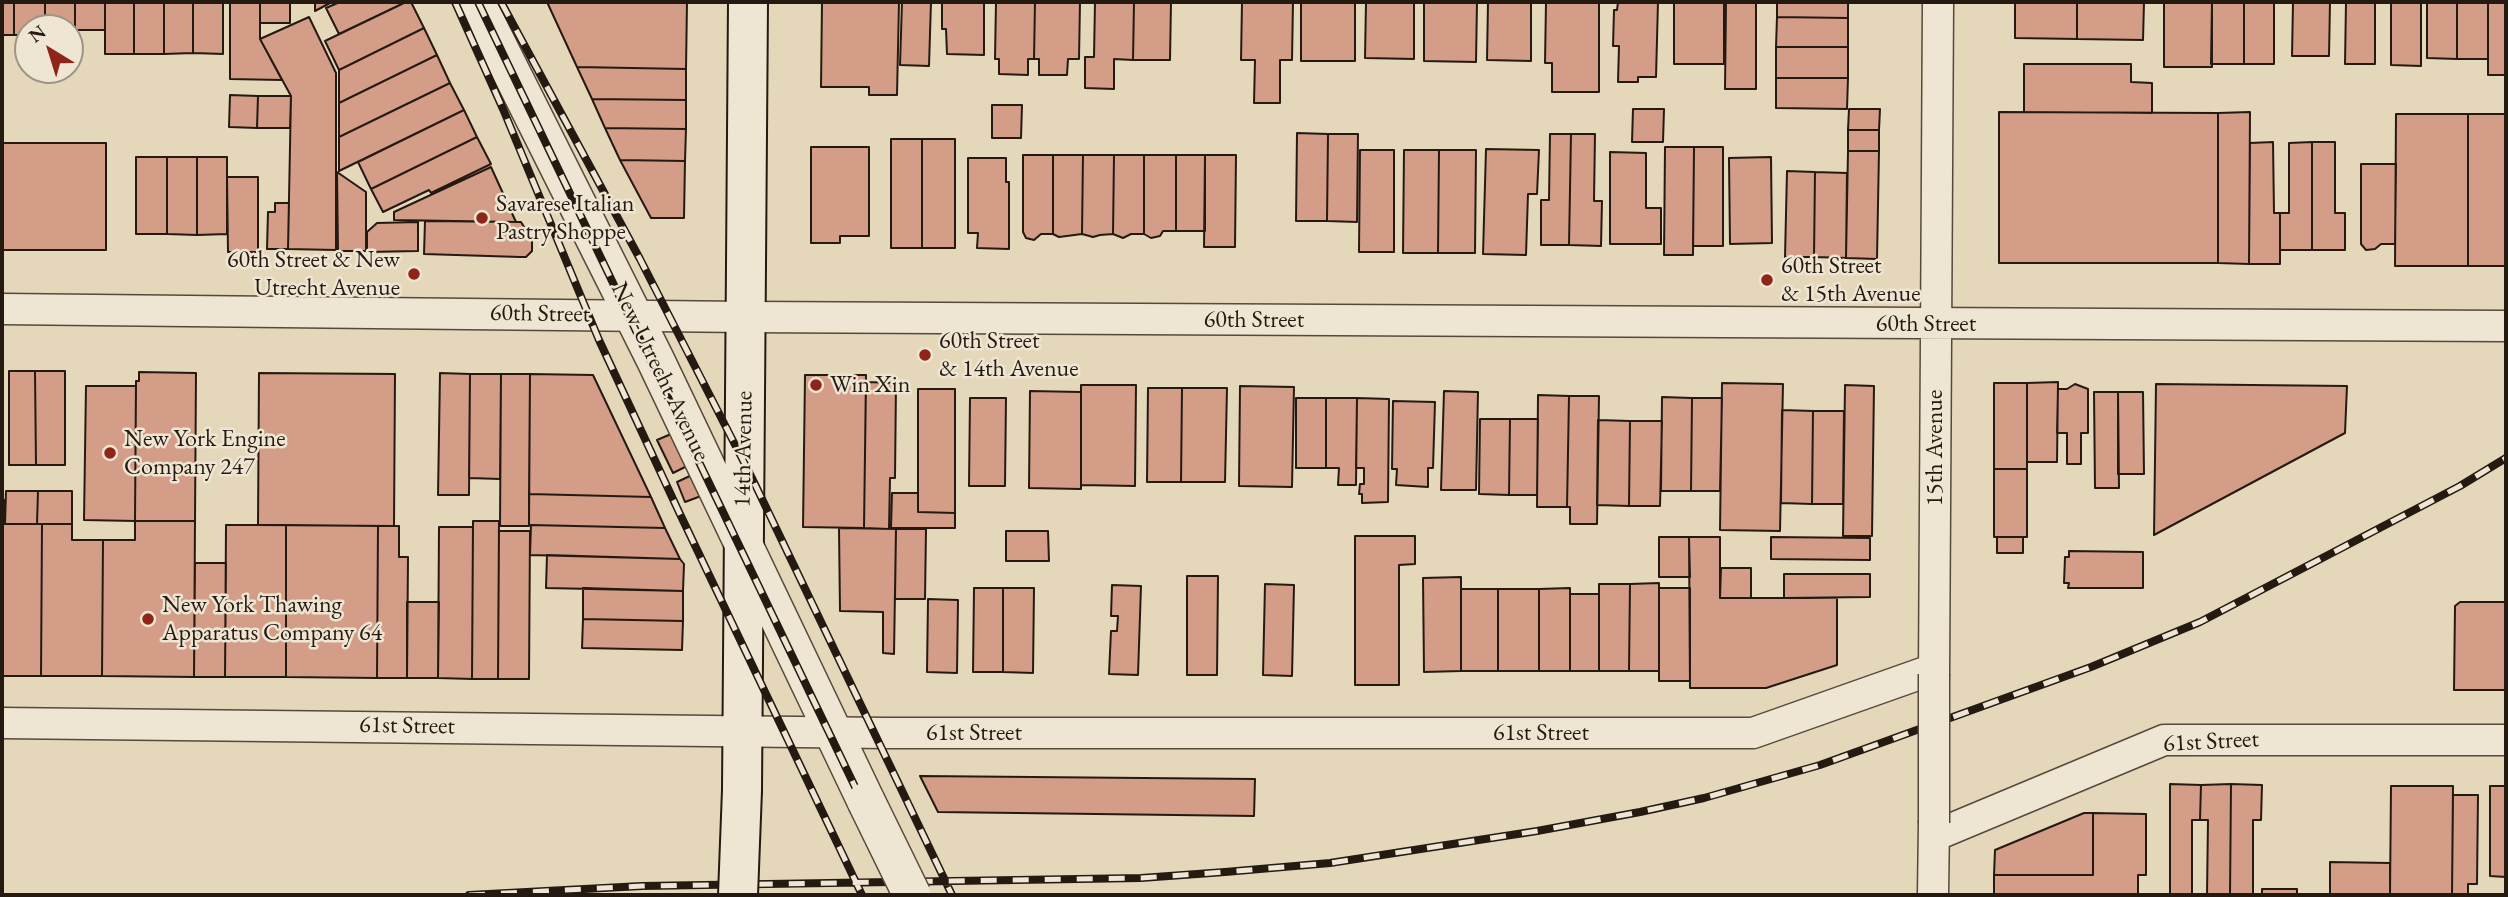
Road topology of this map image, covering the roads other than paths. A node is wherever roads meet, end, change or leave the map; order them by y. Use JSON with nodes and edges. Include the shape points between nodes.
{"nodes":[{"id":1,"x":476,"y":2,"type":"edge"},
{"id":2,"x":748,"y":2,"type":"edge"},
{"id":3,"x":1938,"y":2,"type":"edge"},
{"id":4,"x":2,"y":309,"type":"edge"},
{"id":5,"x":633,"y":316,"type":"junction"},
{"id":6,"x":746,"y":317,"type":"junction"},
{"id":7,"x":1936,"y":324,"type":"junction"},
{"id":8,"x":2506,"y":326,"type":"edge"},
{"id":9,"x":743,"y":544,"type":"junction"},
{"id":10,"x":1934,"y":671,"type":"junction"},
{"id":11,"x":2,"y":723,"type":"edge"},
{"id":12,"x":741,"y":730,"type":"junction"},
{"id":13,"x":833,"y":731,"type":"junction"},
{"id":14,"x":2506,"y":740,"type":"edge"},
{"id":15,"x":1934,"y":829,"type":"junction"},
{"id":16,"x":738,"y":895,"type":"edge"},
{"id":17,"x":912,"y":895,"type":"edge"},
{"id":18,"x":1933,"y":895,"type":"edge"}],
"edges":[{"from":1,"to":5,"type":"street","name":"New Utrecht Avenue"},
{"from":2,"to":6,"type":"main road","name":"14th Avenue"},
{"from":3,"to":7,"type":"street","name":"15th Avenue"},
{"from":4,"to":5,"type":"street","name":"60th Street"},
{"from":5,"to":6,"type":"street","name":"60th Street"},
{"from":5,"to":9,"type":"street","name":"New Utrecht Avenue"},
{"from":6,"to":7,"type":"street","name":"60th Street"},
{"from":6,"to":9,"type":"main road","name":"14th Avenue"},
{"from":7,"to":8,"type":"street","name":"60th Street"},
{"from":7,"to":10,"type":"street","name":"15th Avenue"},
{"from":9,"to":12,"type":"main road","name":"14th Avenue"},
{"from":9,"to":13,"type":"street","name":"New Utrecht Avenue"},
{"from":10,"to":13,"type":"street","name":"61st Street","via":[[1753,733]]},
{"from":10,"to":15,"type":"street","name":"15th Avenue","bridge":true},
{"from":11,"to":12,"type":"street","name":"61st Street"},
{"from":12,"to":13,"type":"street","name":"61st Street"},
{"from":12,"to":16,"type":"main road","name":"14th Avenue","bridge":true},
{"from":13,"to":17,"type":"street","name":"New Utrecht Avenue","bridge":true},
{"from":14,"to":15,"type":"street","name":"61st Street","via":[[2164,740]]},
{"from":15,"to":18,"type":"street","name":"15th Avenue"}]}
